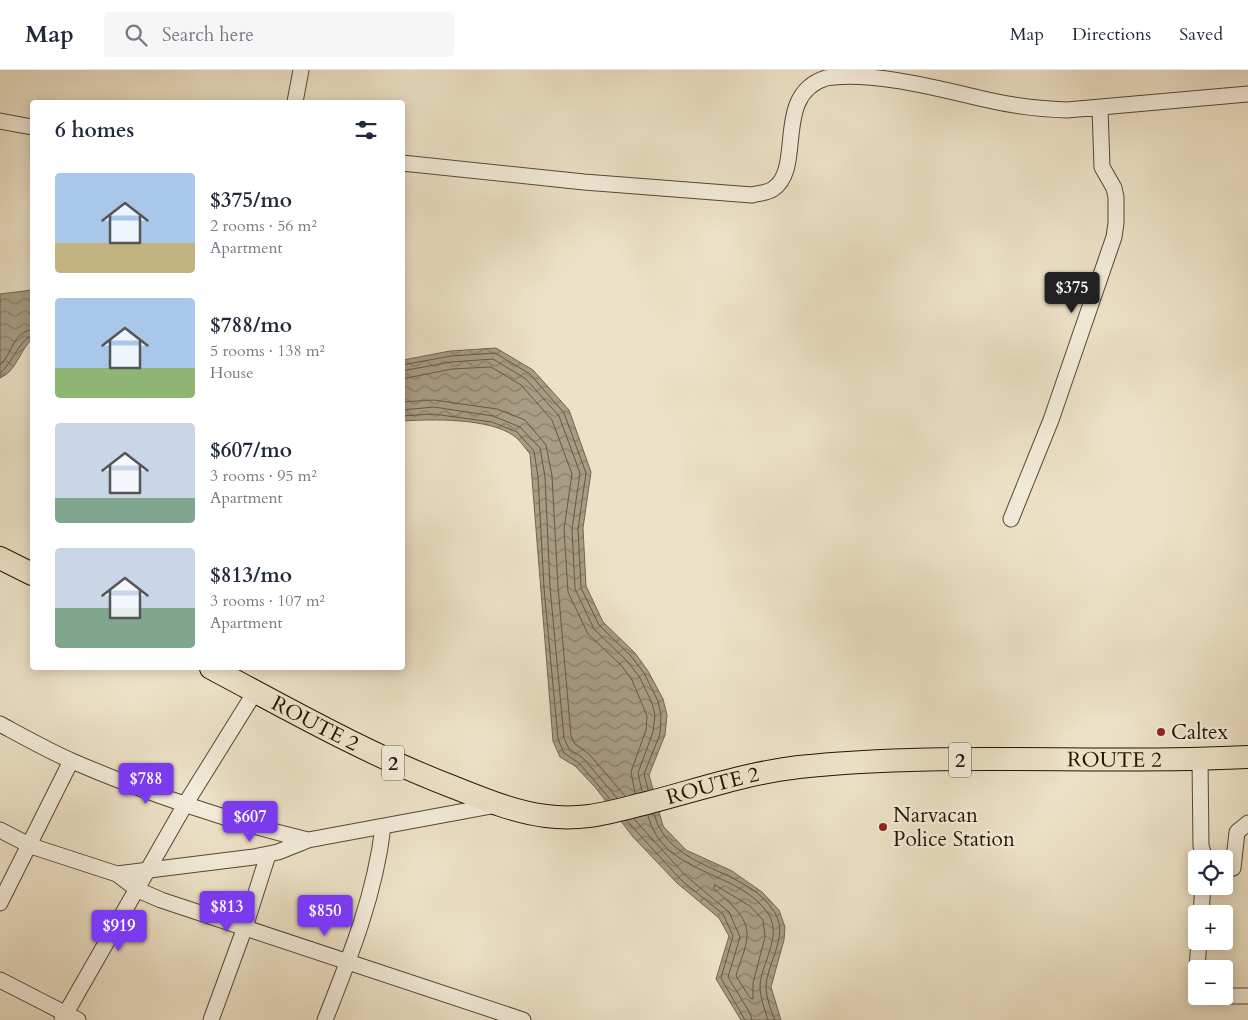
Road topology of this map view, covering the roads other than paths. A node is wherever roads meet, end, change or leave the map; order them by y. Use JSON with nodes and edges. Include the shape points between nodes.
{"nodes":[{"id":1,"x":301,"y":70,"type":"edge"},
{"id":2,"x":1248,"y":94,"type":"edge"},
{"id":3,"x":295,"y":100,"type":"edge"},
{"id":4,"x":1100,"y":108,"type":"junction"},
{"id":5,"x":0,"y":120,"type":"edge"},
{"id":6,"x":30,"y":127,"type":"edge"},
{"id":7,"x":405,"y":163,"type":"edge"},
{"id":8,"x":1011,"y":519,"type":"dead end"},
{"id":9,"x":0,"y":558,"type":"edge"},
{"id":10,"x":30,"y":573,"type":"edge"},
{"id":11,"x":220,"y":670,"type":"edge"},
{"id":12,"x":238,"y":674,"type":"edge"},
{"id":13,"x":255,"y":692,"type":"junction"},
{"id":14,"x":0,"y":724,"type":"edge"},
{"id":15,"x":1248,"y":757,"type":"edge"},
{"id":16,"x":1200,"y":760,"type":"junction"},
{"id":17,"x":71,"y":761,"type":"junction"},
{"id":18,"x":186,"y":803,"type":"junction"},
{"id":19,"x":498,"y":804,"type":"junction"},
{"id":20,"x":1248,"y":823,"type":"edge"},
{"id":21,"x":383,"y":827,"type":"junction"},
{"id":22,"x":0,"y":830,"type":"edge"},
{"id":23,"x":308,"y":840,"type":"junction"},
{"id":24,"x":31,"y":846,"type":"junction"},
{"id":25,"x":1202,"y":850,"type":"edge"},
{"id":26,"x":268,"y":855,"type":"junction"},
{"id":27,"x":1235,"y":868,"type":"edge"},
{"id":28,"x":150,"y":869,"type":"junction"},
{"id":29,"x":117,"y":874,"type":"junction"},
{"id":30,"x":138,"y":890,"type":"junction"},
{"id":31,"x":0,"y":904,"type":"edge"},
{"id":32,"x":246,"y":927,"type":"junction"},
{"id":33,"x":348,"y":962,"type":"junction"},
{"id":34,"x":0,"y":980,"type":"edge"},
{"id":35,"x":1233,"y":996,"type":"edge"},
{"id":36,"x":1248,"y":996,"type":"edge"},
{"id":37,"x":68,"y":1018,"type":"edge"},
{"id":38,"x":211,"y":1020,"type":"edge"},
{"id":39,"x":325,"y":1020,"type":"edge"},
{"id":40,"x":523,"y":1020,"type":"edge"}],
"edges":[{"from":1,"to":3,"type":"street"},
{"from":2,"to":4,"type":"street"},
{"from":4,"to":7,"type":"street","via":[[1045,110],[890,78],[858,75],[825,78],[803,94],[797,105],[782,180],[774,188],[752,195]]},
{"from":4,"to":8,"type":"street","via":[[1102,167],[1116,197],[1114,237],[1051,420]]},
{"from":5,"to":6,"type":"street"},
{"from":9,"to":10,"type":"highway"},
{"from":11,"to":12,"type":"highway","name":"ROUTE 2","number":"2"},
{"from":12,"to":13,"type":"highway","name":"ROUTE 2","number":"2"},
{"from":13,"to":18,"type":"street"},
{"from":13,"to":19,"type":"highway","name":"ROUTE 2","number":"2","via":[[405,769]]},
{"from":14,"to":17,"type":"street"},
{"from":15,"to":16,"type":"highway","name":"ROUTE 2","number":"2"},
{"from":16,"to":19,"type":"highway","name":"ROUTE 2","number":"2","via":[[920,760],[796,767],[745,776],[590,818],[545,816]]},
{"from":16,"to":25,"type":"street"},
{"from":17,"to":18,"type":"street"},
{"from":17,"to":24,"type":"street"},
{"from":18,"to":23,"type":"street"},
{"from":18,"to":28,"type":"street"},
{"from":19,"to":21,"type":"street"},
{"from":20,"to":27,"type":"street","via":[[1237,832]]},
{"from":21,"to":23,"type":"street"},
{"from":21,"to":33,"type":"street","via":[[374,884]]},
{"from":22,"to":24,"type":"street"},
{"from":23,"to":26,"type":"street"},
{"from":24,"to":29,"type":"street"},
{"from":24,"to":31,"type":"street"},
{"from":26,"to":28,"type":"street"},
{"from":26,"to":32,"type":"street"},
{"from":28,"to":29,"type":"street"},
{"from":28,"to":30,"type":"street"},
{"from":29,"to":30,"type":"street"},
{"from":30,"to":32,"type":"street"},
{"from":30,"to":37,"type":"street"},
{"from":32,"to":33,"type":"street"},
{"from":32,"to":38,"type":"street"},
{"from":33,"to":39,"type":"street"},
{"from":33,"to":40,"type":"street"},
{"from":34,"to":37,"type":"street"},
{"from":35,"to":36,"type":"street"}]}
